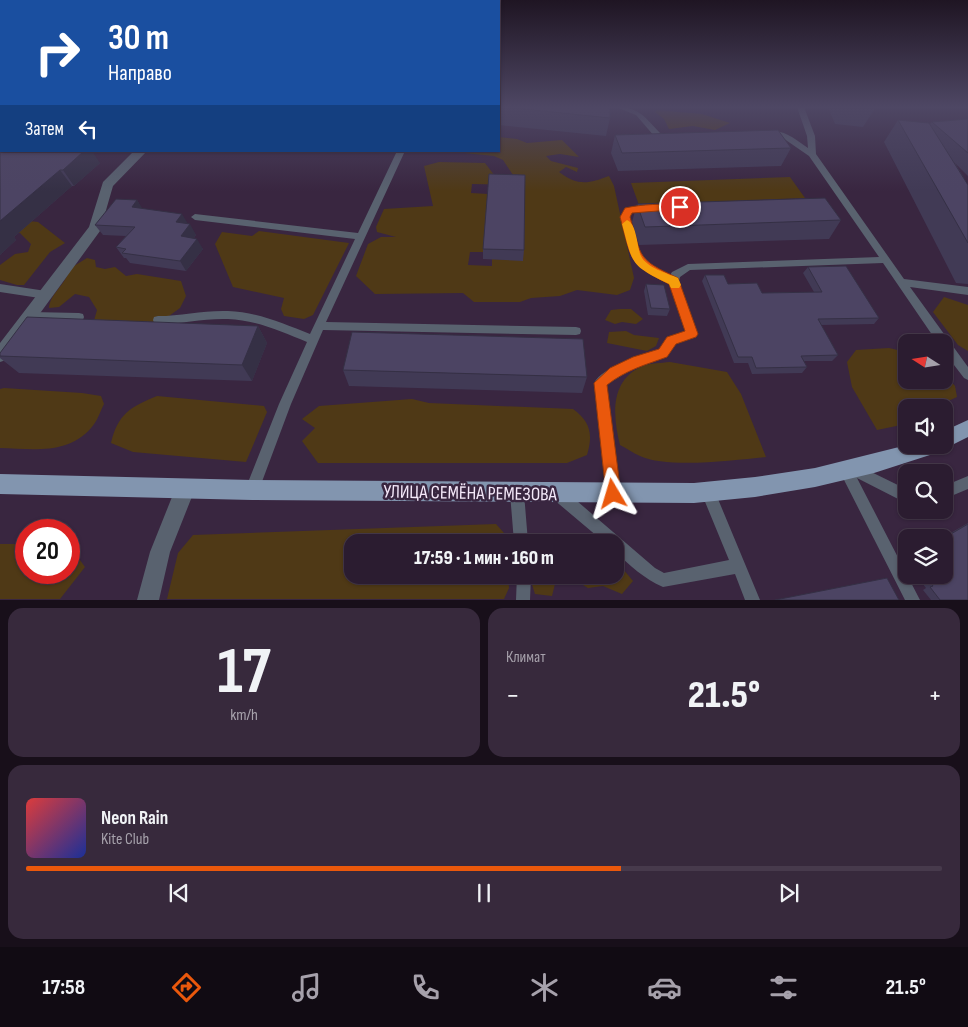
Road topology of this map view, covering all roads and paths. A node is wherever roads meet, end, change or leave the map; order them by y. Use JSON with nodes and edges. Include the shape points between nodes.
{"nodes":[{"id":1,"x":658,"y":135,"type":"edge"},
{"id":2,"x":679,"y":135,"type":"edge"},
{"id":3,"x":784,"y":135,"type":"edge"},
{"id":4,"x":811,"y":135,"type":"edge"},
{"id":5,"x":140,"y":152,"type":"edge"},
{"id":6,"x":400,"y":152,"type":"edge"},
{"id":7,"x":812,"y":154,"type":"junction"},
{"id":8,"x":661,"y":207,"type":"edge"},
{"id":9,"x":195,"y":217,"type":"dead end"},
{"id":10,"x":362,"y":237,"type":"junction"},
{"id":11,"x":885,"y":260,"type":"junction"},
{"id":12,"x":674,"y":281,"type":"junction"},
{"id":13,"x":901,"y":282,"type":"junction"},
{"id":14,"x":0,"y":288,"type":"edge"},
{"id":15,"x":968,"y":292,"type":"edge"},
{"id":16,"x":46,"y":295,"type":"junction"},
{"id":17,"x":31,"y":316,"type":"junction"},
{"id":18,"x":79,"y":317,"type":"edge"},
{"id":19,"x":158,"y":320,"type":"edge"},
{"id":20,"x":321,"y":326,"type":"junction"},
{"id":21,"x":576,"y":331,"type":"dead end"},
{"id":22,"x":937,"y":334,"type":"edge"},
{"id":23,"x":314,"y":340,"type":"junction"},
{"id":24,"x":0,"y":355,"type":"edge"},
{"id":25,"x":953,"y":355,"type":"edge"},
{"id":26,"x":968,"y":374,"type":"edge"},
{"id":27,"x":968,"y":428,"type":"edge"},
{"id":28,"x":953,"y":436,"type":"edge"},
{"id":29,"x":905,"y":454,"type":"edge"},
{"id":30,"x":851,"y":471,"type":"junction"},
{"id":31,"x":968,"y":482,"type":"edge"},
{"id":32,"x":0,"y":484,"type":"edge"},
{"id":33,"x":185,"y":489,"type":"junction"},
{"id":34,"x":953,"y":489,"type":"edge"},
{"id":35,"x":252,"y":490,"type":"junction"},
{"id":36,"x":708,"y":492,"type":"junction"},
{"id":37,"x":898,"y":492,"type":"edge"},
{"id":38,"x":517,"y":493,"type":"junction"},
{"id":39,"x":557,"y":493,"type":"junction"},
{"id":40,"x":613,"y":494,"type":"junction"},
{"id":41,"x":520,"y":534,"type":"edge"},
{"id":42,"x":604,"y":534,"type":"edge"},
{"id":43,"x":624,"y":552,"type":"edge"},
{"id":44,"x":738,"y":566,"type":"junction"},
{"id":45,"x":524,"y":584,"type":"edge"},
{"id":46,"x":148,"y":600,"type":"edge"},
{"id":47,"x":523,"y":600,"type":"edge"},
{"id":48,"x":753,"y":600,"type":"edge"},
{"id":49,"x":913,"y":600,"type":"edge"}],
"edges":[{"from":1,"to":2,"type":"lane"},
{"from":3,"to":7,"type":"lane"},
{"from":4,"to":7,"type":"lane"},
{"from":5,"to":16,"type":"street","via":[[107,185],[95,228]]},
{"from":6,"to":10,"type":"lane"},
{"from":7,"to":11,"type":"lane"},
{"from":8,"to":12,"type":"lane","via":[[629,211],[625,217],[637,260]]},
{"from":9,"to":10,"type":"lane"},
{"from":10,"to":20,"type":"lane"},
{"from":11,"to":12,"type":"lane","via":[[688,267],[675,275]]},
{"from":11,"to":13,"type":"lane"},
{"from":12,"to":40,"type":"lane","via":[[692,334],[672,341],[663,354],[638,360],[600,383]]},
{"from":13,"to":15,"type":"lane"},
{"from":13,"to":22,"type":"lane"},
{"from":14,"to":16,"type":"lane"},
{"from":16,"to":17,"type":"street"},
{"from":17,"to":18,"type":"lane"},
{"from":17,"to":24,"type":"street"},
{"from":19,"to":23,"type":"lane","via":[[175,321],[205,315],[240,316]]},
{"from":20,"to":21,"type":"lane"},
{"from":20,"to":23,"type":"lane"},
{"from":23,"to":35,"type":"lane"},
{"from":25,"to":26,"type":"lane"},
{"from":27,"to":28,"type":"main road"},
{"from":29,"to":30,"type":"main road","name":"УЛИЦА СЕМЁНА РЕМЕЗОВА"},
{"from":30,"to":36,"type":"main road","name":"УЛИЦА СЕМЁНА РЕМЕЗОВА","via":[[751,489]]},
{"from":30,"to":37,"type":"lane"},
{"from":30,"to":49,"type":"lane"},
{"from":31,"to":34,"type":"lane"},
{"from":32,"to":33,"type":"main road","name":"УЛИЦА СЕМЁНА РЕМЕЗОВА"},
{"from":33,"to":35,"type":"main road","name":"УЛИЦА СЕМЁНА РЕМЕЗОВА"},
{"from":33,"to":46,"type":"street","via":[[160,552]]},
{"from":35,"to":38,"type":"main road","name":"УЛИЦА СЕМЁНА РЕМЕЗОВА"},
{"from":36,"to":40,"type":"main road","name":"УЛИЦА СЕМЁНА РЕМЕЗОВА"},
{"from":36,"to":44,"type":"lane"},
{"from":38,"to":39,"type":"main road","name":"УЛИЦА СЕМЁНА РЕМЕЗОВА"},
{"from":38,"to":41,"type":"lane"},
{"from":39,"to":40,"type":"main road","name":"УЛИЦА СЕМЁНА РЕМЕЗОВА"},
{"from":39,"to":42,"type":"lane"},
{"from":43,"to":44,"type":"lane","via":[[650,574],[663,580]]},
{"from":44,"to":48,"type":"lane"},
{"from":45,"to":47,"type":"lane"}]}
